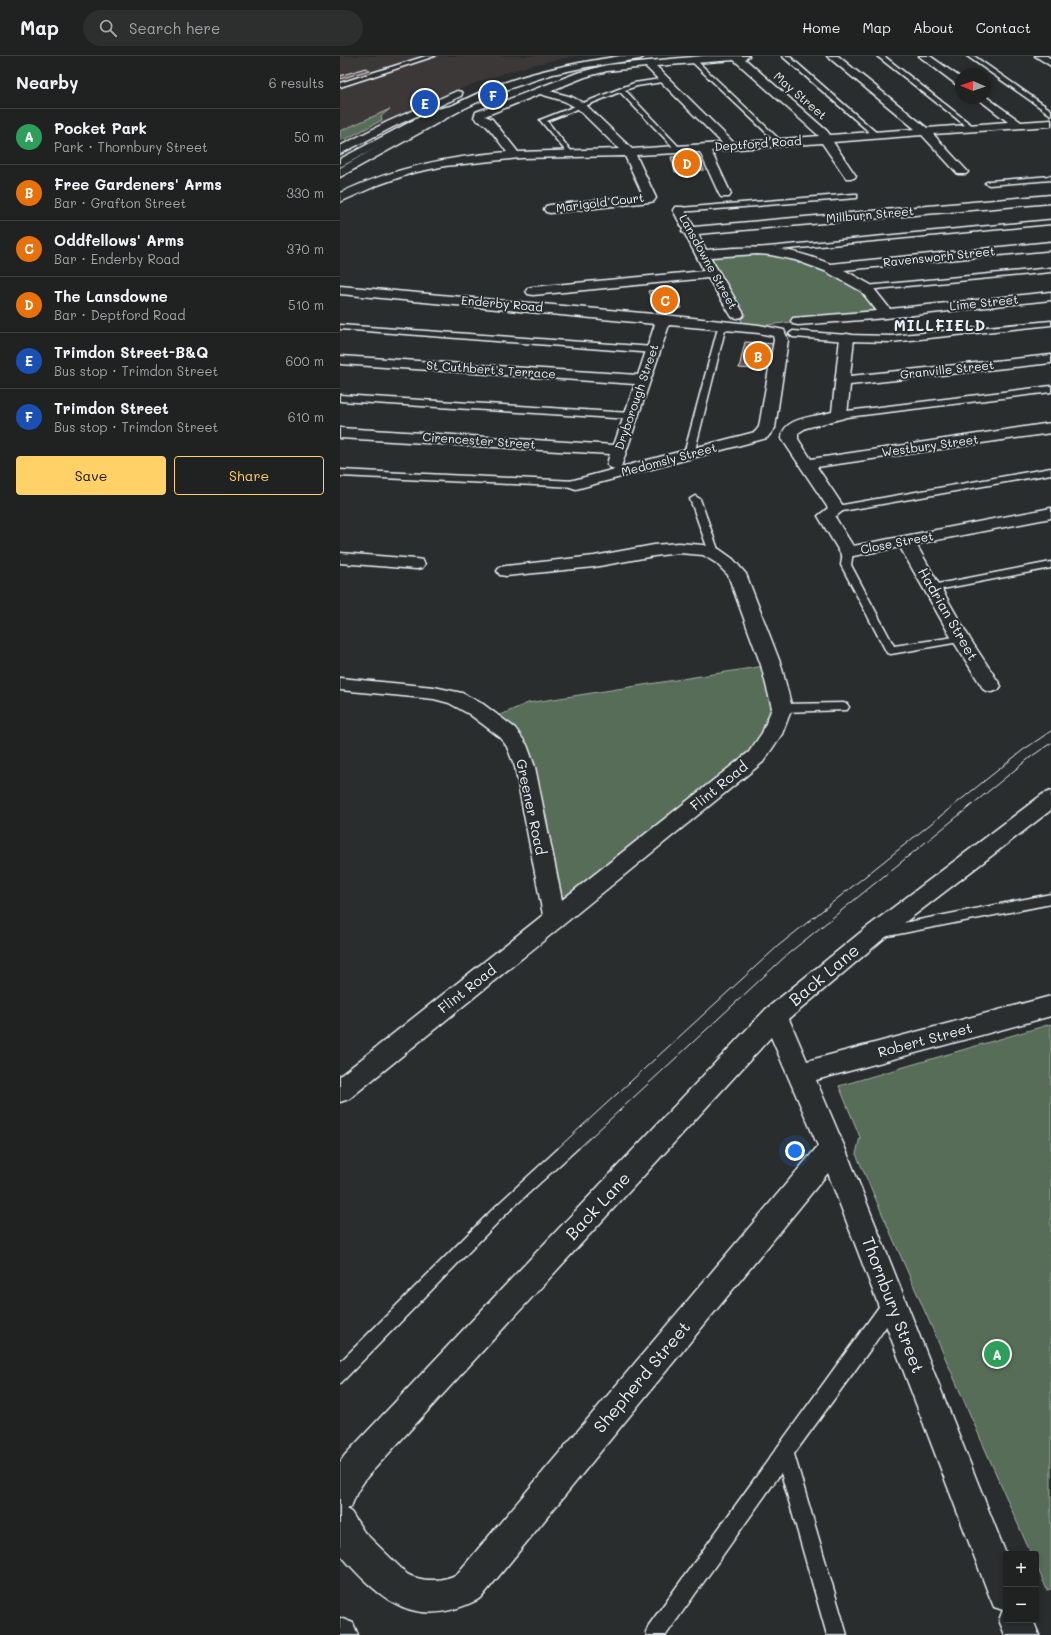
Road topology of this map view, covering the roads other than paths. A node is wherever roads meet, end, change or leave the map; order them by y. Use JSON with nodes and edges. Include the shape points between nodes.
{"nodes":[{"id":1,"x":432,"y":56,"type":"edge"},
{"id":2,"x":591,"y":56,"type":"edge"},
{"id":3,"x":640,"y":56,"type":"edge"},
{"id":4,"x":785,"y":56,"type":"edge"},
{"id":5,"x":832,"y":56,"type":"edge"},
{"id":6,"x":880,"y":56,"type":"edge"},
{"id":7,"x":924,"y":56,"type":"edge"},
{"id":8,"x":970,"y":56,"type":"edge"},
{"id":9,"x":1040,"y":56,"type":"edge"},
{"id":10,"x":740,"y":57,"type":"edge"},
{"id":11,"x":693,"y":60,"type":"junction"},
{"id":12,"x":1051,"y":63,"type":"edge"},
{"id":13,"x":649,"y":64,"type":"junction"},
{"id":14,"x":955,"y":79,"type":"edge"},
{"id":15,"x":667,"y":80,"type":"junction"},
{"id":16,"x":486,"y":83,"type":"dead end"},
{"id":17,"x":340,"y":84,"type":"edge"},
{"id":18,"x":466,"y":90,"type":"dead end"},
{"id":19,"x":620,"y":90,"type":"junction"},
{"id":20,"x":540,"y":91,"type":"junction"},
{"id":21,"x":990,"y":104,"type":"edge"},
{"id":22,"x":581,"y":106,"type":"junction"},
{"id":23,"x":459,"y":107,"type":"junction"},
{"id":24,"x":1051,"y":113,"type":"edge"},
{"id":25,"x":1051,"y":123,"type":"edge"},
{"id":26,"x":1019,"y":125,"type":"junction"},
{"id":27,"x":972,"y":128,"type":"junction"},
{"id":28,"x":925,"y":132,"type":"junction"},
{"id":29,"x":877,"y":136,"type":"junction"},
{"id":30,"x":826,"y":140,"type":"junction"},
{"id":31,"x":779,"y":142,"type":"junction"},
{"id":32,"x":731,"y":146,"type":"junction"},
{"id":33,"x":343,"y":148,"type":"edge"},
{"id":34,"x":704,"y":148,"type":"junction"},
{"id":35,"x":678,"y":149,"type":"junction"},
{"id":36,"x":570,"y":152,"type":"junction"},
{"id":37,"x":629,"y":152,"type":"junction"},
{"id":38,"x":516,"y":156,"type":"junction"},
{"id":39,"x":340,"y":164,"type":"edge"},
{"id":40,"x":340,"y":172,"type":"edge"},
{"id":41,"x":962,"y":172,"type":"dead end"},
{"id":42,"x":850,"y":176,"type":"dead end"},
{"id":43,"x":1051,"y":178,"type":"edge"},
{"id":44,"x":990,"y":183,"type":"dead end"},
{"id":45,"x":725,"y":194,"type":"dead end"},
{"id":46,"x":854,"y":196,"type":"dead end"},
{"id":47,"x":340,"y":198,"type":"edge"},
{"id":48,"x":1051,"y":199,"type":"edge"},
{"id":49,"x":550,"y":210,"type":"dead end"},
{"id":50,"x":679,"y":210,"type":"joint"},
{"id":51,"x":1051,"y":222,"type":"edge"},
{"id":52,"x":688,"y":231,"type":"junction"},
{"id":53,"x":1051,"y":246,"type":"edge"},
{"id":54,"x":757,"y":250,"type":"junction"},
{"id":55,"x":701,"y":254,"type":"junction"},
{"id":56,"x":827,"y":268,"type":"junction"},
{"id":57,"x":1051,"y":270,"type":"edge"},
{"id":58,"x":712,"y":274,"type":"junction"},
{"id":59,"x":866,"y":288,"type":"junction"},
{"id":60,"x":340,"y":290,"type":"edge"},
{"id":61,"x":533,"y":291,"type":"dead end"},
{"id":62,"x":1051,"y":296,"type":"edge"},
{"id":63,"x":737,"y":314,"type":"dead end"},
{"id":64,"x":886,"y":314,"type":"junction"},
{"id":65,"x":664,"y":319,"type":"junction"},
{"id":66,"x":798,"y":321,"type":"dead end"},
{"id":67,"x":1051,"y":323,"type":"edge"},
{"id":68,"x":722,"y":326,"type":"junction"},
{"id":69,"x":340,"y":327,"type":"edge"},
{"id":70,"x":793,"y":334,"type":"dead end"},
{"id":71,"x":847,"y":338,"type":"junction"},
{"id":72,"x":654,"y":350,"type":"junction"},
{"id":73,"x":1051,"y":359,"type":"edge"},
{"id":74,"x":340,"y":360,"type":"edge"},
{"id":75,"x":643,"y":380,"type":"junction"},
{"id":76,"x":842,"y":381,"type":"junction"},
{"id":77,"x":1051,"y":389,"type":"edge"},
{"id":78,"x":340,"y":398,"type":"edge"},
{"id":79,"x":839,"y":415,"type":"junction"},
{"id":80,"x":630,"y":416,"type":"junction"},
{"id":81,"x":1051,"y":428,"type":"edge"},
{"id":82,"x":340,"y":433,"type":"edge"},
{"id":83,"x":761,"y":435,"type":"joint"},
{"id":84,"x":619,"y":450,"type":"junction"},
{"id":85,"x":689,"y":454,"type":"junction"},
{"id":86,"x":808,"y":464,"type":"junction"},
{"id":87,"x":1051,"y":472,"type":"edge"},
{"id":88,"x":340,"y":473,"type":"edge"},
{"id":89,"x":612,"y":475,"type":"junction"},
{"id":90,"x":576,"y":484,"type":"joint"},
{"id":91,"x":695,"y":499,"type":"dead end"},
{"id":92,"x":837,"y":509,"type":"junction"},
{"id":93,"x":1051,"y":513,"type":"edge"},
{"id":94,"x":905,"y":541,"type":"junction"},
{"id":95,"x":848,"y":552,"type":"junction"},
{"id":96,"x":715,"y":555,"type":"junction"},
{"id":97,"x":340,"y":558,"type":"edge"},
{"id":98,"x":416,"y":564,"type":"dead end"},
{"id":99,"x":1051,"y":565,"type":"edge"},
{"id":100,"x":506,"y":571,"type":"dead end"},
{"id":101,"x":932,"y":588,"type":"junction"},
{"id":102,"x":961,"y":639,"type":"junction"},
{"id":103,"x":340,"y":684,"type":"edge"},
{"id":104,"x":991,"y":686,"type":"dead end"},
{"id":105,"x":843,"y":707,"type":"dead end"},
{"id":106,"x":782,"y":708,"type":"junction"},
{"id":107,"x":1051,"y":799,"type":"edge"},
{"id":108,"x":1051,"y":899,"type":"edge"},
{"id":109,"x":555,"y":919,"type":"junction"},
{"id":110,"x":874,"y":934,"type":"junction"},
{"id":111,"x":1051,"y":1006,"type":"edge"},
{"id":112,"x":775,"y":1016,"type":"junction"},
{"id":113,"x":799,"y":1074,"type":"junction"},
{"id":114,"x":340,"y":1090,"type":"edge"},
{"id":115,"x":832,"y":1148,"type":"junction"},
{"id":116,"x":892,"y":1303,"type":"junction"},
{"id":117,"x":784,"y":1452,"type":"junction"},
{"id":118,"x":340,"y":1496,"type":"edge"},
{"id":119,"x":340,"y":1523,"type":"edge"},
{"id":120,"x":1003,"y":1587,"type":"edge"},
{"id":121,"x":1017,"y":1623,"type":"edge"},
{"id":122,"x":656,"y":1632,"type":"dead end"},
{"id":123,"x":837,"y":1635,"type":"edge"},
{"id":124,"x":1022,"y":1635,"type":"edge"}],
"edges":[{"from":1,"to":17,"type":"lane"},
{"from":2,"to":16,"type":"main road","via":[[537,67]]},
{"from":3,"to":23,"type":"main road","via":[[543,74],[495,90]]},
{"from":4,"to":29,"type":"lane"},
{"from":5,"to":28,"type":"main road"},
{"from":6,"to":27,"type":"lane"},
{"from":7,"to":14,"type":"main road"},
{"from":8,"to":24,"type":"lane"},
{"from":9,"to":12,"type":"main road"},
{"from":10,"to":11,"type":"main road"},
{"from":10,"to":30,"type":"main road","name":"May Street","via":[[823,133]]},
{"from":11,"to":13,"type":"main road"},
{"from":11,"to":31,"type":"lane"},
{"from":13,"to":15,"type":"main road"},
{"from":13,"to":20,"type":"main road","via":[[607,68]]},
{"from":15,"to":19,"type":"lane","via":[[636,84]]},
{"from":15,"to":32,"type":"main road"},
{"from":18,"to":33,"type":"main road"},
{"from":19,"to":22,"type":"lane"},
{"from":19,"to":35,"type":"lane"},
{"from":20,"to":22,"type":"main road","via":[[568,99]]},
{"from":20,"to":38,"type":"main road","via":[[480,114],[479,117],[488,121]]},
{"from":21,"to":26,"type":"main road"},
{"from":22,"to":36,"type":"lane","via":[[544,120]]},
{"from":22,"to":37,"type":"main road"},
{"from":23,"to":39,"type":"main road","via":[[437,112]]},
{"from":23,"to":40,"type":"main road"},
{"from":25,"to":26,"type":"main road","name":"Deptford Road"},
{"from":26,"to":27,"type":"main road","name":"Deptford Road"},
{"from":27,"to":28,"type":"main road","name":"Deptford Road"},
{"from":28,"to":29,"type":"main road","name":"Deptford Road"},
{"from":28,"to":41,"type":"main road"},
{"from":29,"to":30,"type":"main road","name":"Deptford Road"},
{"from":30,"to":31,"type":"main road","name":"Deptford Road"},
{"from":30,"to":42,"type":"main road","name":"May Street"},
{"from":31,"to":32,"type":"main road","name":"Deptford Road"},
{"from":32,"to":34,"type":"main road","name":"Deptford Road"},
{"from":34,"to":35,"type":"main road","name":"Deptford Road"},
{"from":34,"to":45,"type":"main road"},
{"from":35,"to":37,"type":"main road","name":"Deptford Road"},
{"from":36,"to":37,"type":"main road","name":"Deptford Road"},
{"from":36,"to":38,"type":"main road","name":"Deptford Road"},
{"from":37,"to":49,"type":"main road","name":"Marigold Court","via":[[650,198]]},
{"from":38,"to":47,"type":"main road","name":"Deptford Road","via":[[425,166],[371,183]]},
{"from":43,"to":44,"type":"lane"},
{"from":46,"to":50,"type":"lane"},
{"from":48,"to":52,"type":"main road","name":"Millburn Street"},
{"from":50,"to":52,"type":"main road","name":"Lansdowne Street"},
{"from":51,"to":54,"type":"lane"},
{"from":52,"to":55,"type":"main road","name":"Lansdowne Street"},
{"from":53,"to":56,"type":"main road","name":"Ravensworh Street"},
{"from":54,"to":55,"type":"main road"},
{"from":54,"to":56,"type":"main road","via":[[799,257]]},
{"from":55,"to":58,"type":"main road","name":"Lansdowne Street"},
{"from":56,"to":59,"type":"main road"},
{"from":57,"to":59,"type":"lane"},
{"from":58,"to":61,"type":"main road"},
{"from":58,"to":63,"type":"main road","name":"Lansdowne Street"},
{"from":59,"to":64,"type":"main road"},
{"from":60,"to":65,"type":"main road","name":"Enderby Road","via":[[626,303]]},
{"from":62,"to":64,"type":"main road","name":"Lime Street"},
{"from":64,"to":66,"type":"main road","name":"Lime Street"},
{"from":65,"to":68,"type":"main road","name":"Enderby Road"},
{"from":65,"to":72,"type":"main road","name":"Dryborough Street"},
{"from":67,"to":71,"type":"lane","via":[[891,340]]},
{"from":68,"to":83,"type":"main road","name":"Enderby Road","via":[[778,333],[781,340],[767,428]]},
{"from":68,"to":85,"type":"lane"},
{"from":69,"to":72,"type":"lane"},
{"from":70,"to":71,"type":"lane"},
{"from":71,"to":76,"type":"main road"},
{"from":72,"to":75,"type":"main road","name":"Dryborough Street"},
{"from":73,"to":76,"type":"main road","name":"Granville Street"},
{"from":74,"to":75,"type":"main road","name":"St Cuthbert's Terrace"},
{"from":75,"to":80,"type":"main road","name":"Dryborough Street"},
{"from":76,"to":79,"type":"main road"},
{"from":77,"to":79,"type":"lane"},
{"from":78,"to":80,"type":"lane"},
{"from":79,"to":86,"type":"main road","via":[[792,429],[790,439]]},
{"from":80,"to":84,"type":"main road","name":"Dryborough Street"},
{"from":81,"to":86,"type":"main road","name":"Westbury Street"},
{"from":82,"to":84,"type":"main road","name":"Cirencester Street"},
{"from":83,"to":85,"type":"main road","name":"Medomsly Street"},
{"from":84,"to":89,"type":"main road","name":"Dryborough Street"},
{"from":85,"to":89,"type":"main road","name":"Medomsly Street"},
{"from":86,"to":92,"type":"main road"},
{"from":87,"to":92,"type":"lane"},
{"from":88,"to":90,"type":"lane"},
{"from":89,"to":90,"type":"main road","name":"Medomsly Street"},
{"from":91,"to":96,"type":"lane"},
{"from":92,"to":95,"type":"main road","name":"Close Street","via":[[826,516]]},
{"from":93,"to":94,"type":"main road","name":"Close Street"},
{"from":94,"to":95,"type":"main road","name":"Close Street"},
{"from":94,"to":101,"type":"main road","name":"Hadrian Street"},
{"from":95,"to":102,"type":"lane","via":[[846,565],[891,650]]},
{"from":96,"to":100,"type":"main road","via":[[704,550],[674,548],[574,565]]},
{"from":96,"to":106,"type":"main road","via":[[737,574],[771,665]]},
{"from":97,"to":98,"type":"main road"},
{"from":99,"to":101,"type":"lane"},
{"from":101,"to":102,"type":"main road","name":"Hadrian Street"},
{"from":102,"to":104,"type":"main road","name":"Hadrian Street"},
{"from":103,"to":109,"type":"main road","name":"Greener Road","via":[[434,693],[455,698],[476,709],[508,733],[517,746],[525,767]]},
{"from":105,"to":106,"type":"lane"},
{"from":106,"to":109,"type":"main road","name":"Flint Road","via":[[772,734],[756,757]]},
{"from":107,"to":110,"type":"main road","name":"Back Lane"},
{"from":108,"to":110,"type":"lane"},
{"from":109,"to":114,"type":"main road","name":"Flint Road"},
{"from":110,"to":112,"type":"main road","name":"Back Lane"},
{"from":111,"to":113,"type":"main road","name":"Robert Street"},
{"from":112,"to":113,"type":"main road","name":"Thornbury Street"},
{"from":112,"to":118,"type":"main road","name":"Back Lane","via":[[356,1466],[343,1485]]},
{"from":113,"to":115,"type":"main road","name":"Thornbury Street"},
{"from":115,"to":116,"type":"main road","name":"Thornbury Street"},
{"from":115,"to":119,"type":"main road","name":"Shepherd Street","via":[[469,1586],[445,1596],[428,1597],[404,1591],[385,1577],[347,1539]]},
{"from":116,"to":117,"type":"lane"},
{"from":116,"to":120,"type":"main road","name":"Thornbury Street"},
{"from":117,"to":122,"type":"lane"},
{"from":117,"to":123,"type":"lane"},
{"from":121,"to":124,"type":"main road"}]}
